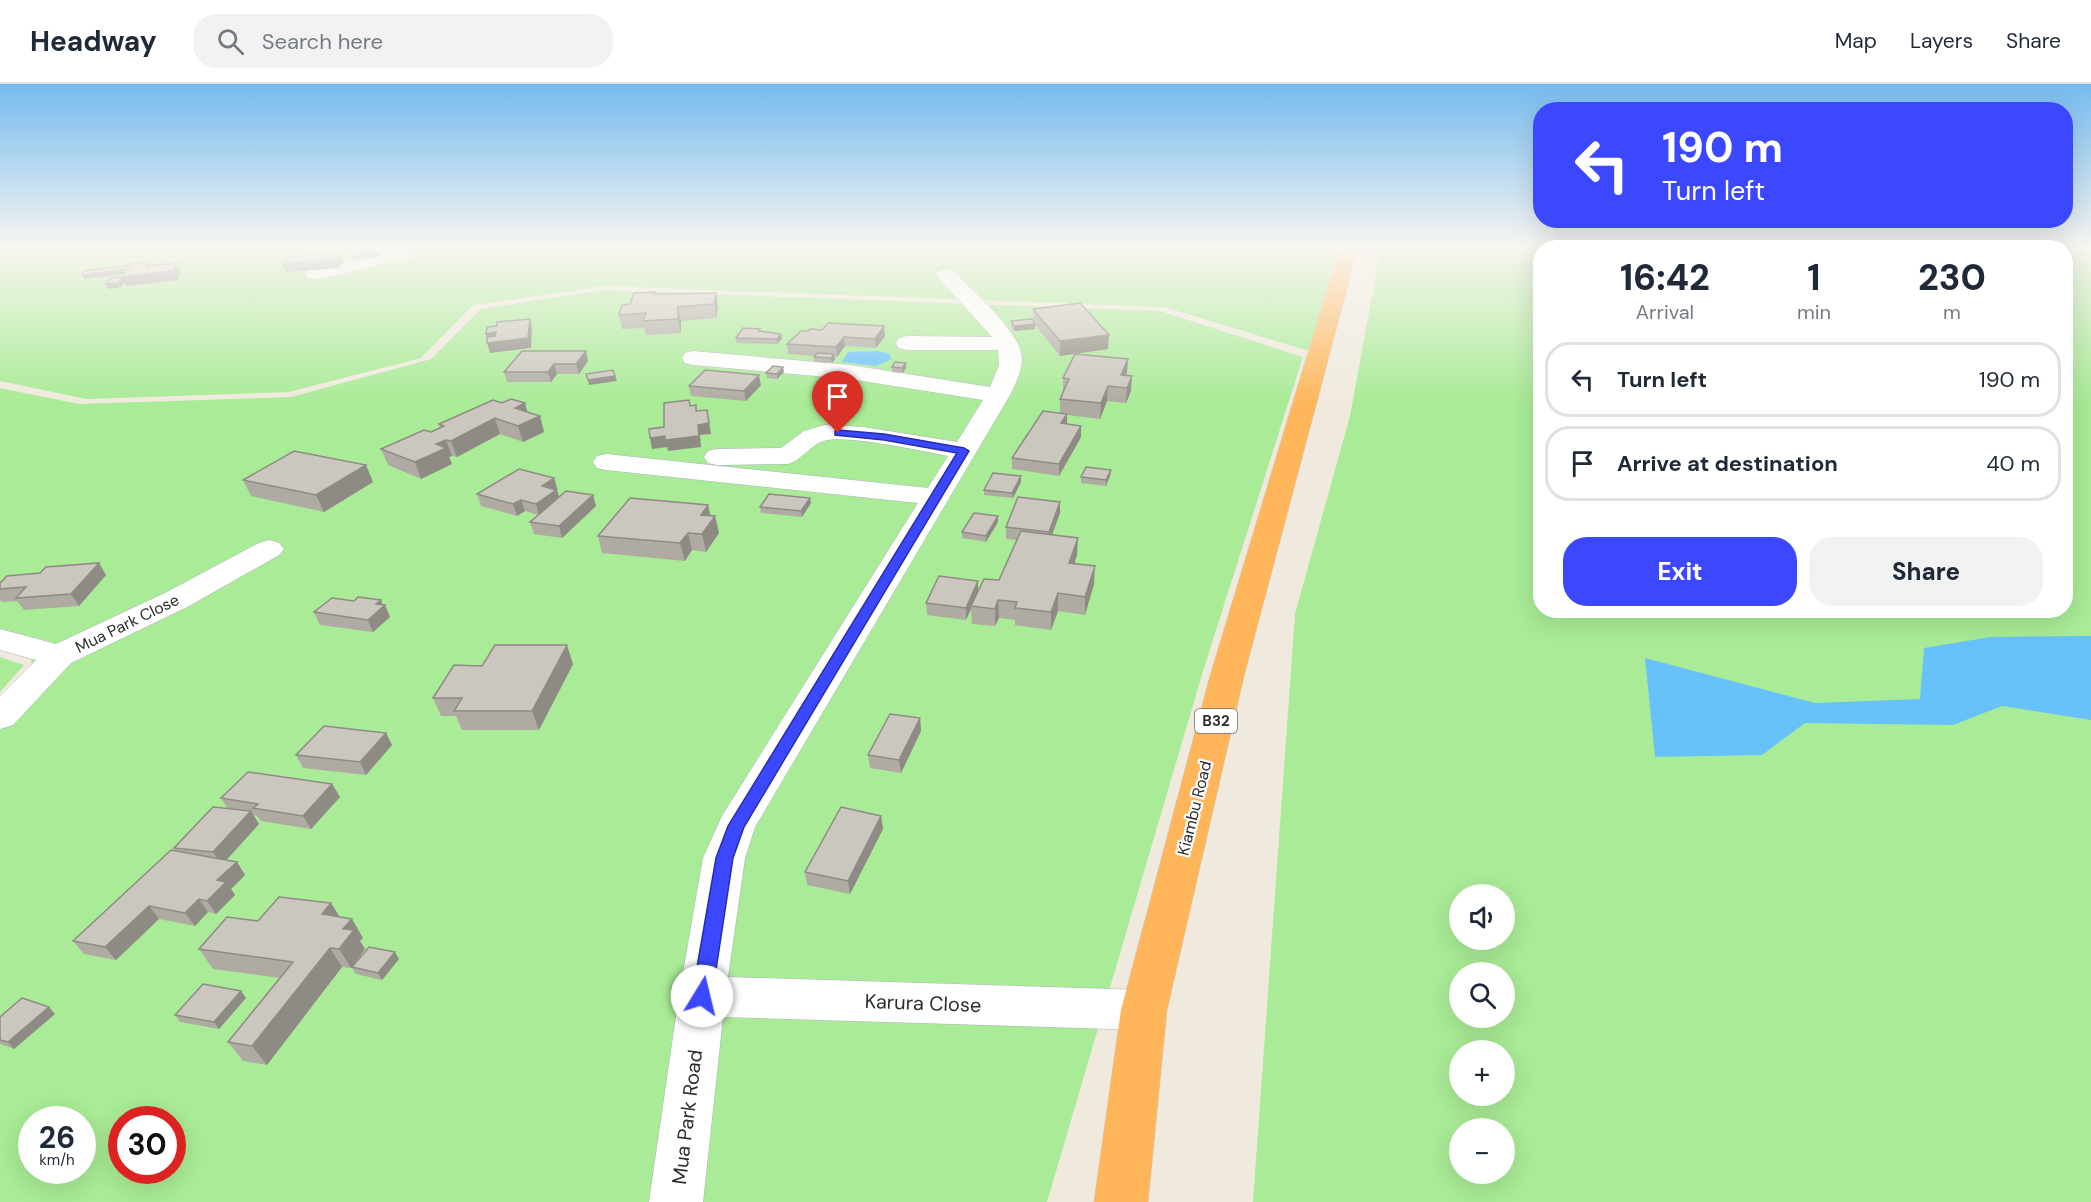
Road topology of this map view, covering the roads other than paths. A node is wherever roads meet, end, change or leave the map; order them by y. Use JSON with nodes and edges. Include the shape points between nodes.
{"nodes":[{"id":1,"x":972,"y":299,"type":"edge"},
{"id":2,"x":1334,"y":299,"type":"edge"},
{"id":3,"x":907,"y":343,"type":"dead end"},
{"id":4,"x":1007,"y":344,"type":"junction"},
{"id":5,"x":693,"y":358,"type":"dead end"},
{"id":6,"x":998,"y":395,"type":"junction"},
{"id":7,"x":964,"y":451,"type":"junction"},
{"id":8,"x":700,"y":453,"type":"dead end"},
{"id":9,"x":606,"y":462,"type":"dead end"},
{"id":10,"x":936,"y":497,"type":"junction"},
{"id":11,"x":270,"y":549,"type":"dead end"},
{"id":12,"x":0,"y":639,"type":"edge"},
{"id":13,"x":59,"y":656,"type":"junction"},
{"id":14,"x":0,"y":717,"type":"edge"},
{"id":15,"x":702,"y":996,"type":"junction"},
{"id":16,"x":1144,"y":1010,"type":"junction"},
{"id":17,"x":676,"y":1202,"type":"edge"},
{"id":18,"x":1122,"y":1202,"type":"edge"}],
"edges":[{"from":1,"to":4,"type":"street"},
{"from":2,"to":16,"type":"highway","name":"Kiambu Road","number":"B32","via":[[1227,676]]},
{"from":3,"to":4,"type":"street"},
{"from":4,"to":6,"type":"street","name":"Mua Park Road","via":[[1011,365]]},
{"from":5,"to":6,"type":"street","via":[[850,372]]},
{"from":6,"to":7,"type":"street","name":"Mua Park Road"},
{"from":7,"to":8,"type":"street","via":[[838,433],[815,435],[788,456],[715,457]]},
{"from":7,"to":10,"type":"street","name":"Mua Park Road"},
{"from":9,"to":10,"type":"street"},
{"from":10,"to":15,"type":"street","name":"Mua Park Road","via":[[736,826],[724,858]]},
{"from":11,"to":13,"type":"street","name":"Mua Park Close"},
{"from":12,"to":13,"type":"street"},
{"from":13,"to":14,"type":"street","name":"Mua Park Close"},
{"from":15,"to":16,"type":"street","name":"Karura Close"},
{"from":15,"to":17,"type":"street","name":"Mua Park Road"},
{"from":16,"to":18,"type":"highway","name":"Kiambu Road","number":"B32"}]}
